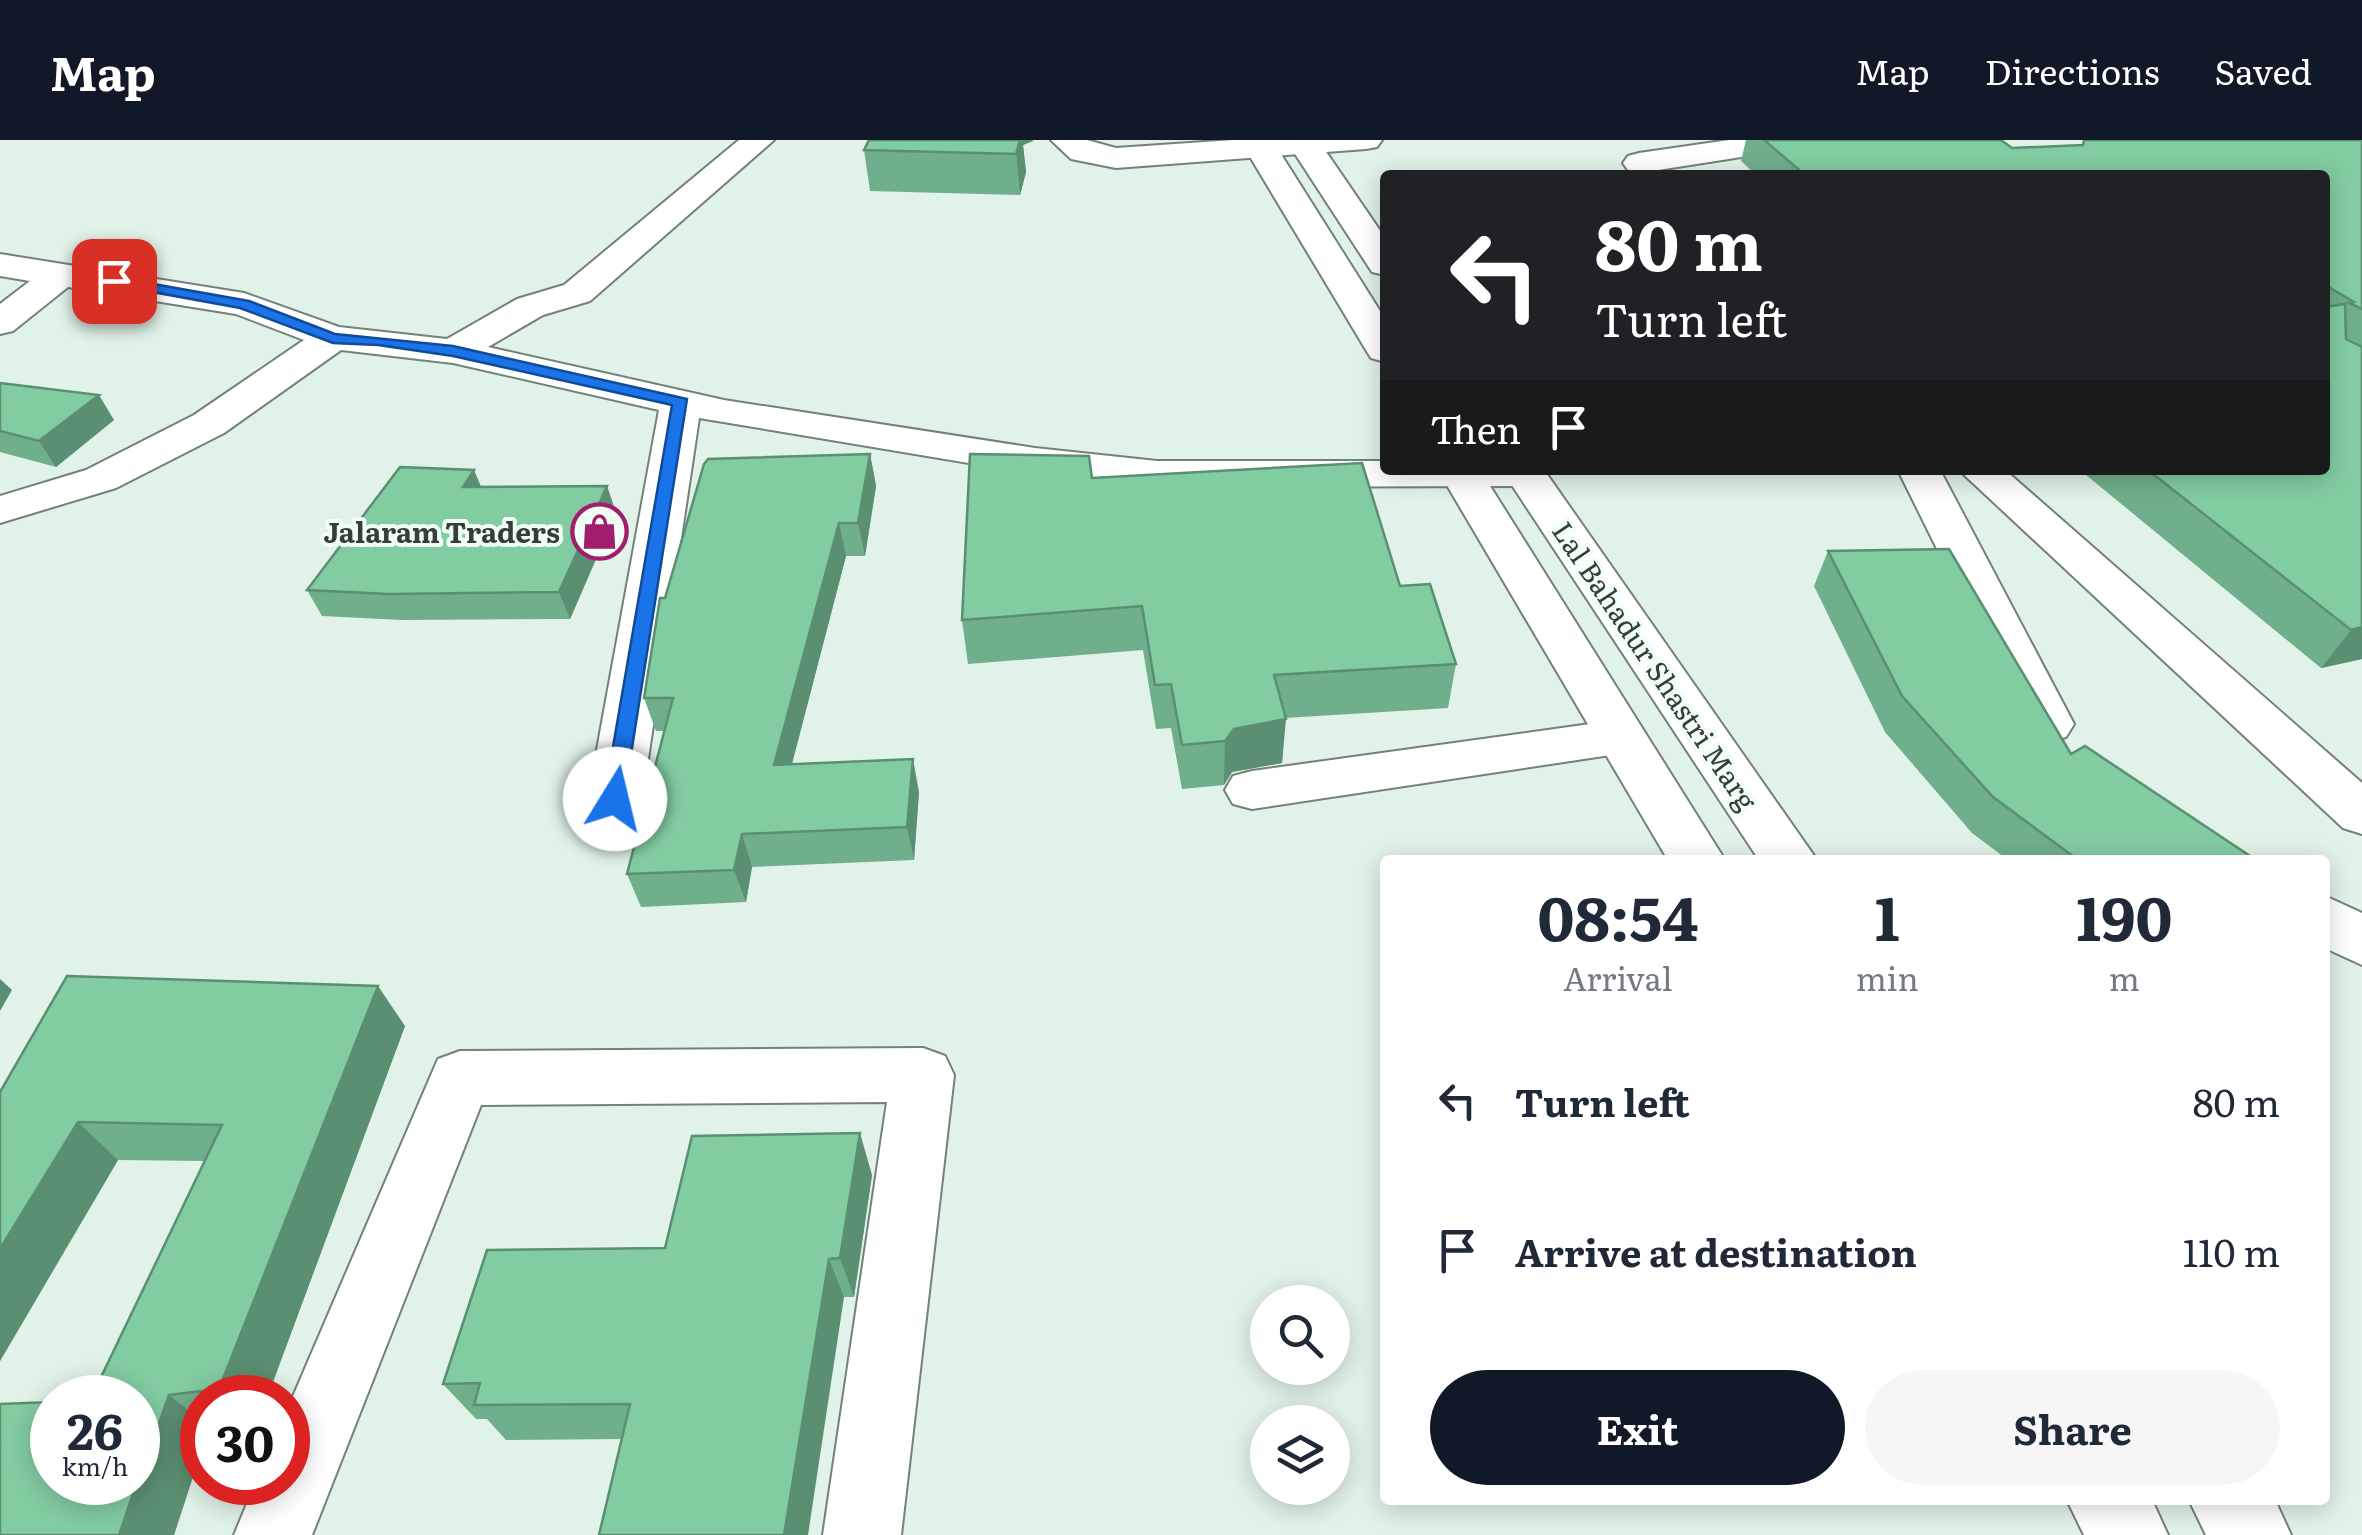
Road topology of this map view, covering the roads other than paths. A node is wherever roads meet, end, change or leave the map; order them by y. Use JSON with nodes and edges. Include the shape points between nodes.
{"nodes":[{"id":1,"x":758,"y":140,"type":"edge"},
{"id":2,"x":1366,"y":140,"type":"edge"},
{"id":3,"x":1612,"y":140,"type":"edge"},
{"id":4,"x":1793,"y":140,"type":"edge"},
{"id":5,"x":1070,"y":143,"type":"edge"},
{"id":6,"x":1305,"y":144,"type":"edge"},
{"id":7,"x":1259,"y":145,"type":"edge"},
{"id":8,"x":1035,"y":158,"type":"dead end"},
{"id":9,"x":1646,"y":169,"type":"edge"},
{"id":10,"x":1380,"y":256,"type":"edge"},
{"id":11,"x":0,"y":265,"type":"edge"},
{"id":12,"x":61,"y":274,"type":"junction"},
{"id":13,"x":0,"y":323,"type":"edge"},
{"id":14,"x":333,"y":338,"type":"junction"},
{"id":15,"x":1380,"y":342,"type":"edge"},
{"id":16,"x":453,"y":351,"type":"junction"},
{"id":17,"x":681,"y":402,"type":"junction"},
{"id":18,"x":1380,"y":473,"type":"edge"},
{"id":19,"x":1462,"y":475,"type":"edge"},
{"id":20,"x":1526,"y":475,"type":"edge"},
{"id":21,"x":1921,"y":475,"type":"edge"},
{"id":22,"x":1986,"y":475,"type":"edge"},
{"id":23,"x":0,"y":510,"type":"edge"},
{"id":24,"x":1619,"y":738,"type":"junction"},
{"id":25,"x":2078,"y":763,"type":"edge"},
{"id":26,"x":1252,"y":790,"type":"dead end"},
{"id":27,"x":615,"y":799,"type":"dead end"},
{"id":28,"x":2362,"y":814,"type":"edge"},
{"id":29,"x":1694,"y":855,"type":"edge"},
{"id":30,"x":1787,"y":855,"type":"edge"},
{"id":31,"x":2330,"y":922,"type":"edge"},
{"id":32,"x":2362,"y":942,"type":"edge"},
{"id":33,"x":2109,"y":1505,"type":"edge"},
{"id":34,"x":2231,"y":1505,"type":"edge"},
{"id":35,"x":273,"y":1535,"type":"edge"},
{"id":36,"x":862,"y":1535,"type":"edge"},
{"id":37,"x":2129,"y":1535,"type":"edge"},
{"id":38,"x":2252,"y":1535,"type":"edge"}],
"edges":[{"from":1,"to":16,"type":"street","via":[[577,293],[530,307]]},
{"from":2,"to":6,"type":"street"},
{"from":3,"to":9,"type":"street"},
{"from":4,"to":9,"type":"street"},
{"from":5,"to":7,"type":"street","via":[[1116,158]]},
{"from":5,"to":8,"type":"street"},
{"from":6,"to":7,"type":"street"},
{"from":6,"to":10,"type":"street"},
{"from":7,"to":15,"type":"street"},
{"from":11,"to":12,"type":"street"},
{"from":12,"to":13,"type":"street"},
{"from":12,"to":14,"type":"street","via":[[244,304]]},
{"from":14,"to":16,"type":"street"},
{"from":14,"to":23,"type":"street","via":[[209,424],[101,479]]},
{"from":16,"to":17,"type":"street"},
{"from":17,"to":18,"type":"street","via":[[1035,461],[1157,474]]},
{"from":17,"to":27,"type":"street"},
{"from":19,"to":24,"type":"street"},
{"from":20,"to":30,"type":"street","name":"Lal Bahadur Shastri Marg"},
{"from":21,"to":25,"type":"street","via":[[2062,753]]},
{"from":22,"to":28,"type":"street"},
{"from":24,"to":26,"type":"street"},
{"from":24,"to":29,"type":"street"},
{"from":31,"to":32,"type":"street"},
{"from":33,"to":37,"type":"street"},
{"from":34,"to":38,"type":"street"},
{"from":35,"to":36,"type":"street","via":[[460,1078],[923,1075]]}]}
